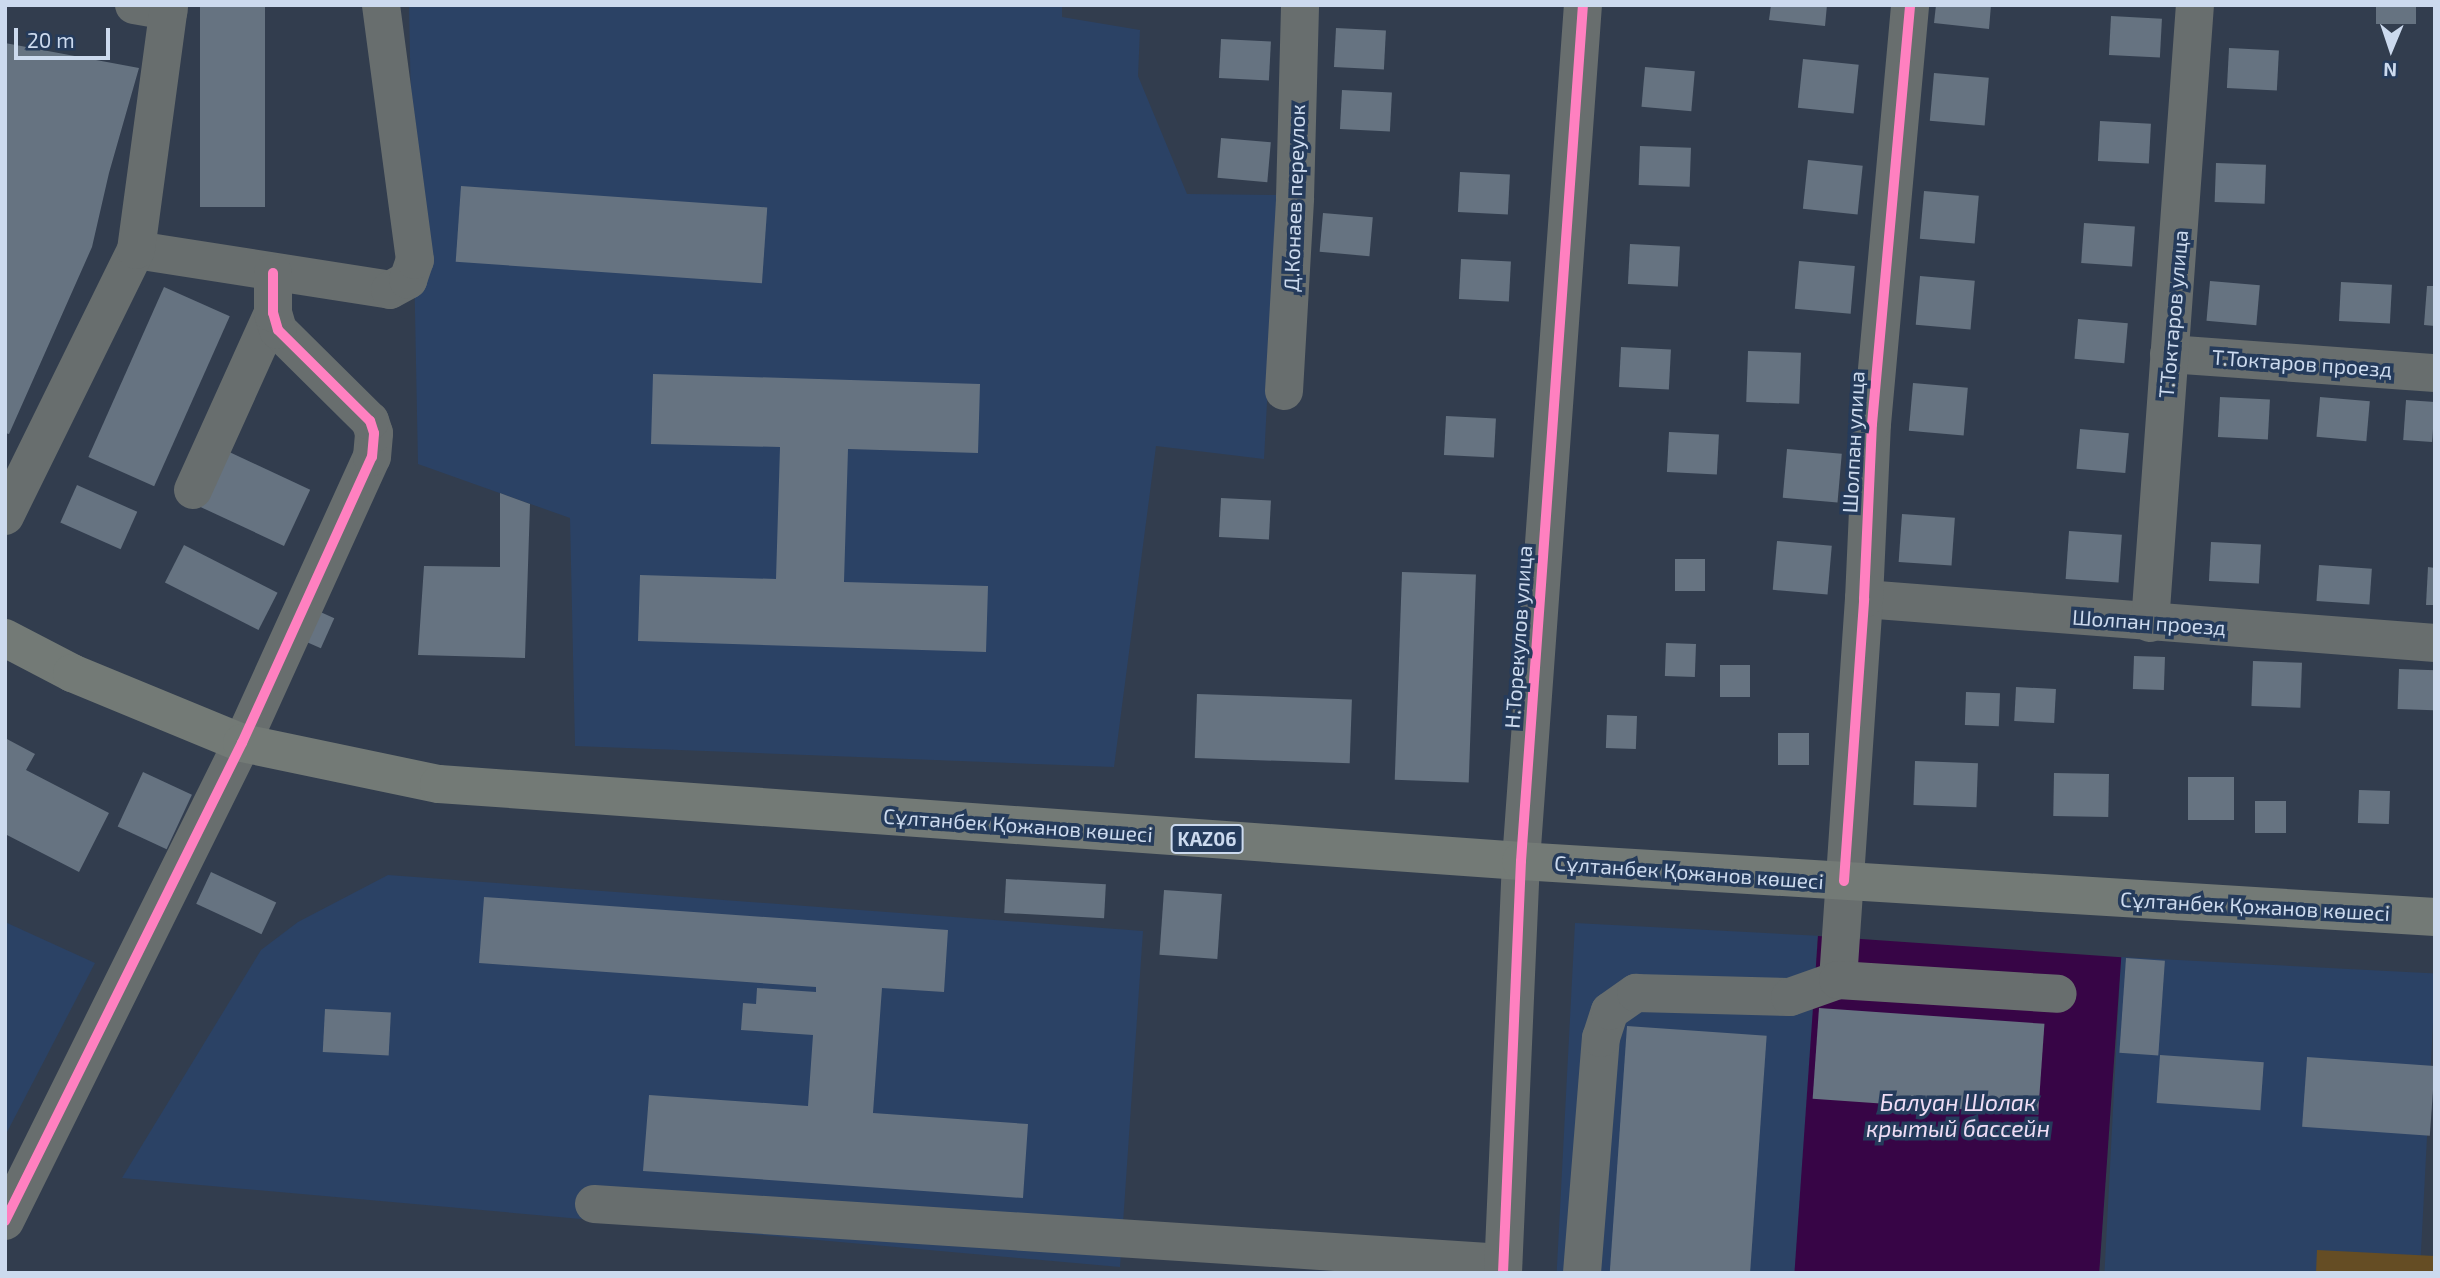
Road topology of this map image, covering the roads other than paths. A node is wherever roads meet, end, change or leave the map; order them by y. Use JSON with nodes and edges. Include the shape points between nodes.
{"nodes":[{"id":1,"x":381,"y":5,"type":"edge"},
{"id":2,"x":1300,"y":5,"type":"edge"},
{"id":3,"x":1583,"y":5,"type":"edge"},
{"id":4,"x":1910,"y":5,"type":"edge"},
{"id":5,"x":2195,"y":5,"type":"edge"},
{"id":6,"x":157,"y":7,"type":"edge"},
{"id":7,"x":136,"y":250,"type":"junction"},
{"id":8,"x":273,"y":273,"type":"junction"},
{"id":9,"x":273,"y":313,"type":"junction"},
{"id":10,"x":2169,"y":354,"type":"junction"},
{"id":11,"x":2435,"y":373,"type":"edge"},
{"id":12,"x":1284,"y":391,"type":"dead end"},
{"id":13,"x":192,"y":490,"type":"dead end"},
{"id":14,"x":5,"y":516,"type":"edge"},
{"id":15,"x":1864,"y":599,"type":"junction"},
{"id":16,"x":2150,"y":623,"type":"junction"},
{"id":17,"x":5,"y":638,"type":"edge"},
{"id":18,"x":2435,"y":643,"type":"edge"},
{"id":19,"x":242,"y":743,"type":"junction"},
{"id":20,"x":1521,"y":861,"type":"junction"},
{"id":21,"x":1844,"y":881,"type":"junction"},
{"id":22,"x":2435,"y":917,"type":"edge"},
{"id":23,"x":1838,"y":980,"type":"junction"},
{"id":24,"x":2058,"y":994,"type":"dead end"},
{"id":25,"x":594,"y":1204,"type":"dead end"},
{"id":26,"x":5,"y":1221,"type":"edge"},
{"id":27,"x":1225,"y":1260,"type":"edge"},
{"id":28,"x":1503,"y":1268,"type":"edge"},
{"id":29,"x":1582,"y":1273,"type":"edge"}],
"edges":[{"from":1,"to":8,"type":"street","via":[[415,260],[408,280],[390,290]]},
{"from":2,"to":12,"type":"street","name":"Д.Конаев переулок","via":[[1296,198]]},
{"from":3,"to":20,"type":"street","name":"Н.Торекулов улица"},
{"from":4,"to":15,"type":"street","name":"Шолпан улица","via":[[1872,424]]},
{"from":5,"to":10,"type":"street","name":"Т.Токтаров улица"},
{"from":6,"to":7,"type":"street"},
{"from":7,"to":8,"type":"street"},
{"from":7,"to":14,"type":"street"},
{"from":8,"to":9,"type":"street"},
{"from":9,"to":13,"type":"street"},
{"from":9,"to":19,"type":"street","via":[[278,330],[370,421],[374,433],[372,457]]},
{"from":10,"to":11,"type":"street","name":"Т.Токтаров проезд"},
{"from":10,"to":16,"type":"street","name":"Т.Токтаров улица"},
{"from":15,"to":16,"type":"street","name":"Шолпан проезд"},
{"from":15,"to":21,"type":"street","name":"Шолпан улица"},
{"from":16,"to":18,"type":"street","name":"Шолпан проезд"},
{"from":17,"to":19,"type":"main road","name":"Сұлтанбек Қожанов көшесі","number":"KАZ06","via":[[72,673]]},
{"from":19,"to":20,"type":"main road","name":"Сұлтанбек Қожанов көшесі","number":"KАZ06","via":[[439,784]]},
{"from":19,"to":26,"type":"street"},
{"from":20,"to":21,"type":"main road","name":"Сұлтанбек Қожанов көшесі","number":"KАZ06"},
{"from":20,"to":28,"type":"street","name":"Н.Торекулов улица"},
{"from":21,"to":22,"type":"main road","name":"Сұлтанбек Қожанов көшесі","number":"KАZ06"},
{"from":21,"to":23,"type":"street","name":"Шолпан улица"},
{"from":23,"to":24,"type":"street"},
{"from":23,"to":29,"type":"street","via":[[1790,996],[1636,993],[1610,1011],[1601,1038]]},
{"from":25,"to":27,"type":"street"},
{"from":27,"to":28,"type":"street"}]}
